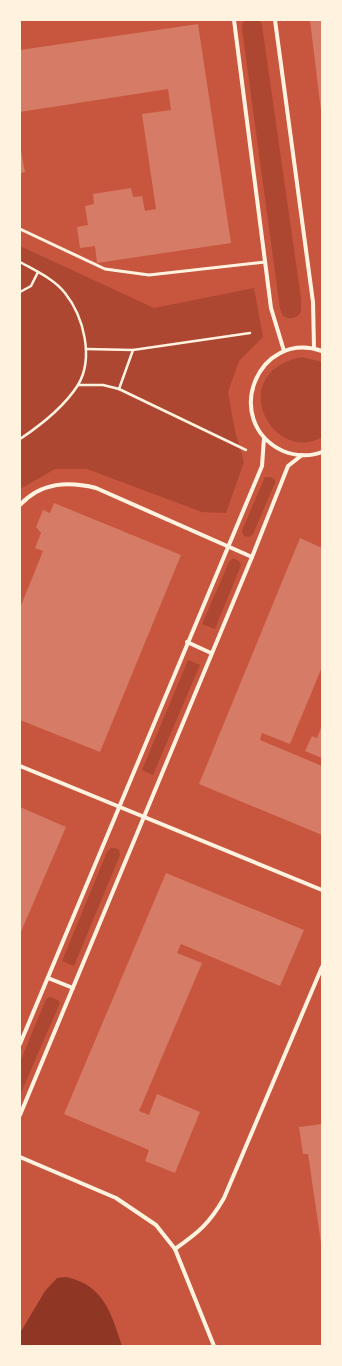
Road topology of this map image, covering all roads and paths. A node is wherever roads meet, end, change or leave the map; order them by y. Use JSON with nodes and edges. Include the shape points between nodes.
{"nodes":[{"id":1,"x":234,"y":20,"type":"edge"},
{"id":2,"x":275,"y":20,"type":"edge"},
{"id":3,"x":20,"y":229,"type":"edge"},
{"id":4,"x":20,"y":262,"type":"edge"},
{"id":5,"x":265,"y":262,"type":"junction"},
{"id":6,"x":38,"y":272,"type":"junction"},
{"id":7,"x":20,"y":292,"type":"edge"},
{"id":8,"x":250,"y":333,"type":"dead end"},
{"id":9,"x":314,"y":348,"type":"junction"},
{"id":10,"x":86,"y":349,"type":"junction"},
{"id":11,"x":133,"y":350,"type":"junction"},
{"id":12,"x":284,"y":351,"type":"junction"},
{"id":13,"x":322,"y":351,"type":"edge"},
{"id":14,"x":78,"y":384,"type":"junction"},
{"id":15,"x":119,"y":389,"type":"junction"},
{"id":16,"x":264,"y":438,"type":"junction"},
{"id":17,"x":20,"y":439,"type":"edge"},
{"id":18,"x":246,"y":450,"type":"dead end"},
{"id":19,"x":322,"y":452,"type":"edge"},
{"id":20,"x":302,"y":456,"type":"junction"},
{"id":21,"x":20,"y":505,"type":"edge"},
{"id":22,"x":227,"y":547,"type":"junction"},
{"id":23,"x":252,"y":557,"type":"junction"},
{"id":24,"x":187,"y":642,"type":"junction"},
{"id":25,"x":211,"y":653,"type":"junction"},
{"id":26,"x":20,"y":766,"type":"edge"},
{"id":27,"x":120,"y":806,"type":"junction"},
{"id":28,"x":143,"y":816,"type":"junction"},
{"id":29,"x":322,"y":890,"type":"edge"},
{"id":30,"x":322,"y":967,"type":"edge"},
{"id":31,"x":48,"y":978,"type":"junction"},
{"id":32,"x":73,"y":988,"type":"junction"},
{"id":33,"x":20,"y":1044,"type":"edge"},
{"id":34,"x":20,"y":1115,"type":"edge"},
{"id":35,"x":20,"y":1157,"type":"edge"},
{"id":36,"x":175,"y":1249,"type":"junction"},
{"id":37,"x":214,"y":1346,"type":"edge"}],
"edges":[{"from":1,"to":5,"type":"street"},
{"from":2,"to":9,"type":"street","via":[[312,302]]},
{"from":3,"to":5,"type":"lane","via":[[105,269],[149,275]]},
{"from":4,"to":6,"type":"path"},
{"from":5,"to":12,"type":"street","via":[[271,308]]},
{"from":6,"to":7,"type":"path","via":[[31,286]]},
{"from":6,"to":10,"type":"path","via":[[65,293],[83,332]]},
{"from":8,"to":11,"type":"path"},
{"from":9,"to":12,"type":"street"},
{"from":9,"to":13,"type":"street"},
{"from":10,"to":11,"type":"path"},
{"from":10,"to":14,"type":"path","via":[[85,363]]},
{"from":11,"to":15,"type":"path"},
{"from":12,"to":16,"type":"street","via":[[269,360],[258,374],[251,390],[250,407],[255,424]]},
{"from":14,"to":15,"type":"path","via":[[103,385]]},
{"from":14,"to":17,"type":"path","via":[[53,414]]},
{"from":15,"to":18,"type":"path"},
{"from":16,"to":20,"type":"street","via":[[275,447]]},
{"from":16,"to":22,"type":"street","via":[[262,466]]},
{"from":19,"to":20,"type":"street"},
{"from":20,"to":23,"type":"street","via":[[288,466]]},
{"from":21,"to":22,"type":"street","via":[[40,489],[76,483],[96,488]]},
{"from":22,"to":23,"type":"street"},
{"from":22,"to":24,"type":"street"},
{"from":23,"to":25,"type":"street"},
{"from":24,"to":25,"type":"street"},
{"from":24,"to":27,"type":"street"},
{"from":25,"to":28,"type":"street"},
{"from":26,"to":27,"type":"street"},
{"from":27,"to":28,"type":"street"},
{"from":27,"to":31,"type":"street"},
{"from":28,"to":29,"type":"street"},
{"from":28,"to":32,"type":"street"},
{"from":30,"to":36,"type":"street","via":[[224,1198],[212,1218]]},
{"from":31,"to":32,"type":"street"},
{"from":31,"to":33,"type":"street"},
{"from":32,"to":34,"type":"street"},
{"from":35,"to":36,"type":"street","via":[[116,1198],[156,1225]]},
{"from":36,"to":37,"type":"street"}]}
